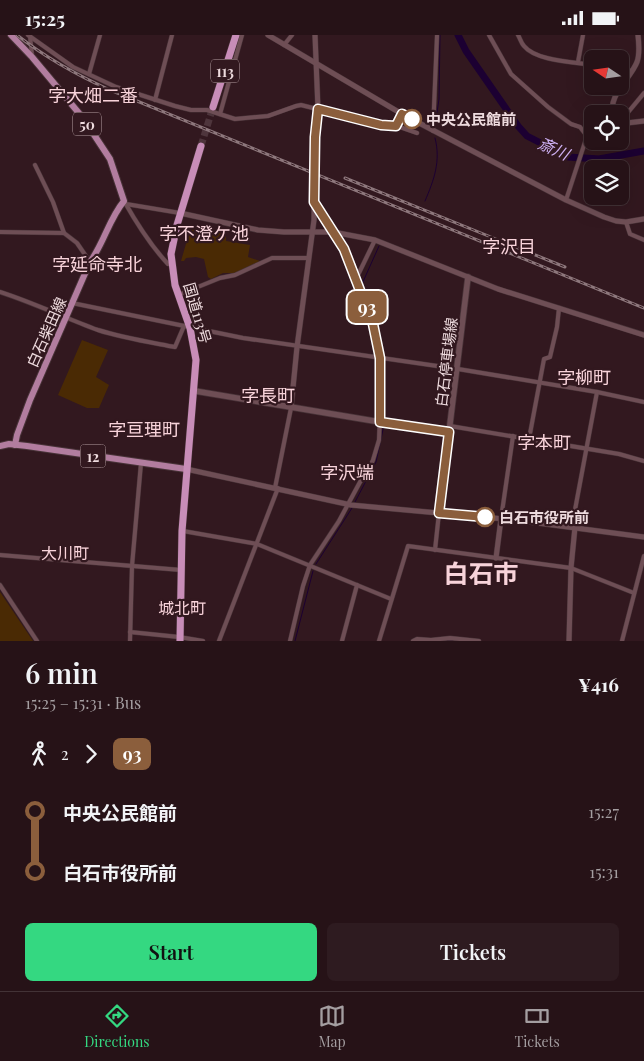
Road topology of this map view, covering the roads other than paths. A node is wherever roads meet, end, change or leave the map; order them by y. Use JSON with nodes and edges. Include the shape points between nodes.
{"nodes":[{"id":1,"x":10,"y":35,"type":"edge"},
{"id":2,"x":100,"y":35,"type":"edge"},
{"id":3,"x":172,"y":35,"type":"edge"},
{"id":4,"x":236,"y":35,"type":"edge"},
{"id":5,"x":242,"y":35,"type":"edge"},
{"id":6,"x":268,"y":35,"type":"edge"},
{"id":7,"x":292,"y":35,"type":"edge"},
{"id":8,"x":316,"y":35,"type":"edge"},
{"id":9,"x":488,"y":35,"type":"edge"},
{"id":10,"x":518,"y":35,"type":"edge"},
{"id":11,"x":584,"y":35,"type":"edge"},
{"id":12,"x":638,"y":35,"type":"edge"},
{"id":13,"x":29,"y":36,"type":"edge"},
{"id":14,"x":437,"y":36,"type":"dead end"},
{"id":15,"x":284,"y":45,"type":"junction"},
{"id":16,"x":32,"y":57,"type":"junction"},
{"id":17,"x":578,"y":62,"type":"junction"},
{"id":18,"x":316,"y":63,"type":"junction"},
{"id":19,"x":584,"y":63,"type":"edge"},
{"id":20,"x":629,"y":70,"type":"edge"},
{"id":21,"x":632,"y":71,"type":"junction"},
{"id":22,"x":89,"y":74,"type":"junction"},
{"id":23,"x":644,"y":93,"type":"edge"},
{"id":24,"x":155,"y":100,"type":"junction"},
{"id":25,"x":612,"y":105,"type":"edge"},
{"id":26,"x":213,"y":107,"type":"tunnel mouth"},
{"id":27,"x":318,"y":109,"type":"junction"},
{"id":28,"x":629,"y":110,"type":"edge"},
{"id":29,"x":220,"y":114,"type":"junction"},
{"id":30,"x":402,"y":114,"type":"junction"},
{"id":31,"x":644,"y":121,"type":"edge"},
{"id":32,"x":629,"y":123,"type":"edge"},
{"id":33,"x":396,"y":126,"type":"junction"},
{"id":34,"x":433,"y":131,"type":"junction"},
{"id":35,"x":584,"y":132,"type":"edge"},
{"id":36,"x":417,"y":133,"type":"dead end"},
{"id":37,"x":584,"y":143,"type":"edge"},
{"id":38,"x":201,"y":146,"type":"tunnel mouth"},
{"id":39,"x":35,"y":165,"type":"dead end"},
{"id":40,"x":566,"y":200,"type":"junction"},
{"id":41,"x":314,"y":202,"type":"junction"},
{"id":42,"x":125,"y":203,"type":"junction"},
{"id":43,"x":180,"y":213,"type":"junction"},
{"id":44,"x":644,"y":219,"type":"edge"},
{"id":45,"x":626,"y":222,"type":"junction"},
{"id":46,"x":312,"y":231,"type":"junction"},
{"id":47,"x":0,"y":232,"type":"edge"},
{"id":48,"x":333,"y":232,"type":"junction"},
{"id":49,"x":64,"y":233,"type":"junction"},
{"id":50,"x":375,"y":240,"type":"junction"},
{"id":51,"x":644,"y":240,"type":"edge"},
{"id":52,"x":308,"y":258,"type":"junction"},
{"id":53,"x":90,"y":262,"type":"junction"},
{"id":54,"x":172,"y":264,"type":"junction"},
{"id":55,"x":468,"y":277,"type":"junction"},
{"id":56,"x":356,"y":279,"type":"junction"},
{"id":57,"x":0,"y":292,"type":"edge"},
{"id":58,"x":178,"y":295,"type":"junction"},
{"id":59,"x":72,"y":303,"type":"junction"},
{"id":60,"x":558,"y":308,"type":"junction"},
{"id":61,"x":66,"y":317,"type":"junction"},
{"id":62,"x":187,"y":327,"type":"junction"},
{"id":63,"x":644,"y":335,"type":"edge"},
{"id":64,"x":296,"y":347,"type":"junction"},
{"id":65,"x":380,"y":358,"type":"junction"},
{"id":66,"x":458,"y":369,"type":"junction"},
{"id":67,"x":540,"y":383,"type":"junction"},
{"id":68,"x":195,"y":391,"type":"junction"},
{"id":69,"x":597,"y":392,"type":"junction"},
{"id":70,"x":644,"y":401,"type":"edge"},
{"id":71,"x":291,"y":408,"type":"junction"},
{"id":72,"x":382,"y":423,"type":"junction"},
{"id":73,"x":449,"y":429,"type":"junction"},
{"id":74,"x":513,"y":436,"type":"junction"},
{"id":75,"x":529,"y":439,"type":"junction"},
{"id":76,"x":1,"y":443,"type":"edge"},
{"id":77,"x":15,"y":445,"type":"junction"},
{"id":78,"x":586,"y":448,"type":"junction"},
{"id":79,"x":644,"y":461,"type":"edge"},
{"id":80,"x":141,"y":463,"type":"junction"},
{"id":81,"x":186,"y":469,"type":"junction"},
{"id":82,"x":277,"y":488,"type":"junction"},
{"id":83,"x":351,"y":505,"type":"junction"},
{"id":84,"x":439,"y":513,"type":"junction"},
{"id":85,"x":501,"y":519,"type":"junction"},
{"id":86,"x":574,"y":527,"type":"junction"},
{"id":87,"x":182,"y":531,"type":"junction"},
{"id":88,"x":644,"y":537,"type":"edge"},
{"id":89,"x":257,"y":544,"type":"junction"},
{"id":90,"x":435,"y":550,"type":"junction"},
{"id":91,"x":0,"y":555,"type":"edge"},
{"id":92,"x":644,"y":556,"type":"edge"},
{"id":93,"x":496,"y":558,"type":"junction"},
{"id":94,"x":310,"y":565,"type":"junction"},
{"id":95,"x":132,"y":566,"type":"junction"},
{"id":96,"x":571,"y":569,"type":"junction"},
{"id":97,"x":181,"y":570,"type":"junction"},
{"id":98,"x":0,"y":585,"type":"edge"},
{"id":99,"x":357,"y":585,"type":"junction"},
{"id":100,"x":634,"y":593,"type":"junction"},
{"id":101,"x":391,"y":599,"type":"junction"},
{"id":102,"x":130,"y":632,"type":"junction"},
{"id":103,"x":180,"y":639,"type":"edge"},
{"id":104,"x":37,"y":641,"type":"edge"},
{"id":105,"x":130,"y":641,"type":"edge"},
{"id":106,"x":203,"y":641,"type":"edge"},
{"id":107,"x":219,"y":641,"type":"edge"},
{"id":108,"x":290,"y":641,"type":"edge"},
{"id":109,"x":342,"y":641,"type":"edge"},
{"id":110,"x":379,"y":641,"type":"edge"},
{"id":111,"x":412,"y":641,"type":"edge"},
{"id":112,"x":479,"y":641,"type":"edge"},
{"id":113,"x":569,"y":641,"type":"edge"},
{"id":114,"x":622,"y":641,"type":"edge"}],
"edges":[{"from":1,"to":16,"type":"main road","number":"50"},
{"from":2,"to":22,"type":"street"},
{"from":3,"to":24,"type":"street"},
{"from":4,"to":26,"type":"highway","number":"113"},
{"from":5,"to":29,"type":"street"},
{"from":6,"to":15,"type":"street"},
{"from":7,"to":15,"type":"street"},
{"from":8,"to":18,"type":"street"},
{"from":9,"to":35,"type":"street","via":[[511,74],[548,107]]},
{"from":10,"to":17,"type":"street","via":[[526,48],[537,54]]},
{"from":11,"to":17,"type":"street"},
{"from":12,"to":21,"type":"street","via":[[639,52]]},
{"from":13,"to":16,"type":"street"},
{"from":13,"to":22,"type":"street","via":[[60,59]]},
{"from":14,"to":34,"type":"street"},
{"from":15,"to":18,"type":"street"},
{"from":16,"to":42,"type":"main road","number":"50","via":[[73,105],[110,159]]},
{"from":17,"to":19,"type":"street"},
{"from":18,"to":27,"type":"street"},
{"from":18,"to":30,"type":"street"},
{"from":20,"to":21,"type":"street"},
{"from":21,"to":25,"type":"street"},
{"from":22,"to":24,"type":"street"},
{"from":23,"to":28,"type":"street"},
{"from":24,"to":29,"type":"street"},
{"from":27,"to":29,"type":"street","via":[[296,105],[268,116],[235,119]]},
{"from":27,"to":33,"type":"street"},
{"from":27,"to":41,"type":"street"},
{"from":30,"to":33,"type":"street"},
{"from":30,"to":34,"type":"street"},
{"from":31,"to":32,"type":"street"},
{"from":33,"to":36,"type":"street"},
{"from":34,"to":40,"type":"street"},
{"from":37,"to":40,"type":"street"},
{"from":38,"to":43,"type":"highway","name":"国道113号"},
{"from":39,"to":49,"type":"street"},
{"from":40,"to":45,"type":"street","via":[[604,217]]},
{"from":41,"to":46,"type":"street"},
{"from":41,"to":48,"type":"street"},
{"from":42,"to":43,"type":"street"},
{"from":42,"to":53,"type":"main road","name":"白石柴田線","via":[[116,212]]},
{"from":42,"to":54,"type":"street","via":[[141,232],[168,264]]},
{"from":43,"to":46,"type":"street","via":[[258,229]]},
{"from":43,"to":54,"type":"highway","name":"国道113号","via":[[173,240]]},
{"from":44,"to":45,"type":"street"},
{"from":45,"to":51,"type":"street","via":[[630,234]]},
{"from":46,"to":48,"type":"street"},
{"from":46,"to":52,"type":"street"},
{"from":47,"to":49,"type":"street"},
{"from":48,"to":50,"type":"street"},
{"from":48,"to":56,"type":"street"},
{"from":49,"to":53,"type":"street"},
{"from":50,"to":55,"type":"street"},
{"from":50,"to":56,"type":"street"},
{"from":52,"to":58,"type":"street","via":[[272,258]]},
{"from":52,"to":64,"type":"street"},
{"from":53,"to":59,"type":"main road","name":"白石柴田線"},
{"from":54,"to":58,"type":"highway","name":"国道113号"},
{"from":55,"to":60,"type":"street"},
{"from":55,"to":66,"type":"main road","name":"白石停車場線"},
{"from":56,"to":65,"type":"street","via":[[373,324]]},
{"from":57,"to":61,"type":"street"},
{"from":58,"to":62,"type":"highway","name":"国道113号"},
{"from":59,"to":61,"type":"main road","name":"白石柴田線"},
{"from":59,"to":62,"type":"street"},
{"from":60,"to":63,"type":"street"},
{"from":60,"to":67,"type":"street","via":[[550,357],[544,359]]},
{"from":61,"to":62,"type":"street","via":[[134,340],[175,347]]},
{"from":61,"to":77,"type":"main road","name":"白石柴田線","via":[[30,400]]},
{"from":62,"to":64,"type":"street"},
{"from":62,"to":68,"type":"highway","name":"国道113号","via":[[196,360]]},
{"from":64,"to":65,"type":"street"},
{"from":64,"to":71,"type":"street"},
{"from":65,"to":66,"type":"street"},
{"from":65,"to":72,"type":"street"},
{"from":66,"to":67,"type":"street"},
{"from":66,"to":73,"type":"main road","name":"白石停車場線"},
{"from":67,"to":69,"type":"street"},
{"from":67,"to":75,"type":"street"},
{"from":68,"to":71,"type":"main road"},
{"from":68,"to":81,"type":"highway","name":"国道113号"},
{"from":69,"to":70,"type":"street"},
{"from":69,"to":78,"type":"street"},
{"from":71,"to":72,"type":"main road"},
{"from":71,"to":82,"type":"street"},
{"from":72,"to":73,"type":"main road"},
{"from":72,"to":83,"type":"street","via":[[373,460]]},
{"from":73,"to":74,"type":"street"},
{"from":73,"to":84,"type":"street"},
{"from":74,"to":75,"type":"street"},
{"from":74,"to":85,"type":"street"},
{"from":75,"to":78,"type":"street"},
{"from":76,"to":77,"type":"main road","number":"12"},
{"from":77,"to":80,"type":"main road","number":"12"},
{"from":78,"to":79,"type":"street"},
{"from":78,"to":86,"type":"street"},
{"from":80,"to":81,"type":"main road","number":"12"},
{"from":80,"to":95,"type":"street"},
{"from":81,"to":82,"type":"street"},
{"from":81,"to":87,"type":"highway","name":"国道113号"},
{"from":82,"to":83,"type":"street"},
{"from":82,"to":89,"type":"street"},
{"from":83,"to":84,"type":"street"},
{"from":83,"to":94,"type":"street"},
{"from":84,"to":85,"type":"street"},
{"from":84,"to":90,"type":"street"},
{"from":85,"to":86,"type":"street"},
{"from":85,"to":93,"type":"street"},
{"from":86,"to":88,"type":"street"},
{"from":86,"to":96,"type":"street"},
{"from":87,"to":89,"type":"street"},
{"from":87,"to":97,"type":"highway","name":"国道113号"},
{"from":89,"to":94,"type":"street"},
{"from":89,"to":107,"type":"street"},
{"from":90,"to":93,"type":"street"},
{"from":90,"to":101,"type":"street","via":[[408,546]]},
{"from":91,"to":95,"type":"street"},
{"from":92,"to":100,"type":"street"},
{"from":93,"to":96,"type":"street"},
{"from":94,"to":99,"type":"street"},
{"from":94,"to":108,"type":"street"},
{"from":95,"to":97,"type":"street"},
{"from":95,"to":102,"type":"street"},
{"from":96,"to":100,"type":"street"},
{"from":96,"to":113,"type":"street"},
{"from":97,"to":103,"type":"highway","name":"国道113号"},
{"from":98,"to":104,"type":"street"},
{"from":99,"to":101,"type":"street"},
{"from":99,"to":109,"type":"street"},
{"from":100,"to":114,"type":"street"},
{"from":101,"to":110,"type":"street"},
{"from":102,"to":103,"type":"street"},
{"from":102,"to":105,"type":"street"},
{"from":103,"to":106,"type":"street"},
{"from":111,"to":112,"type":"street","via":[[450,638]]}]}
